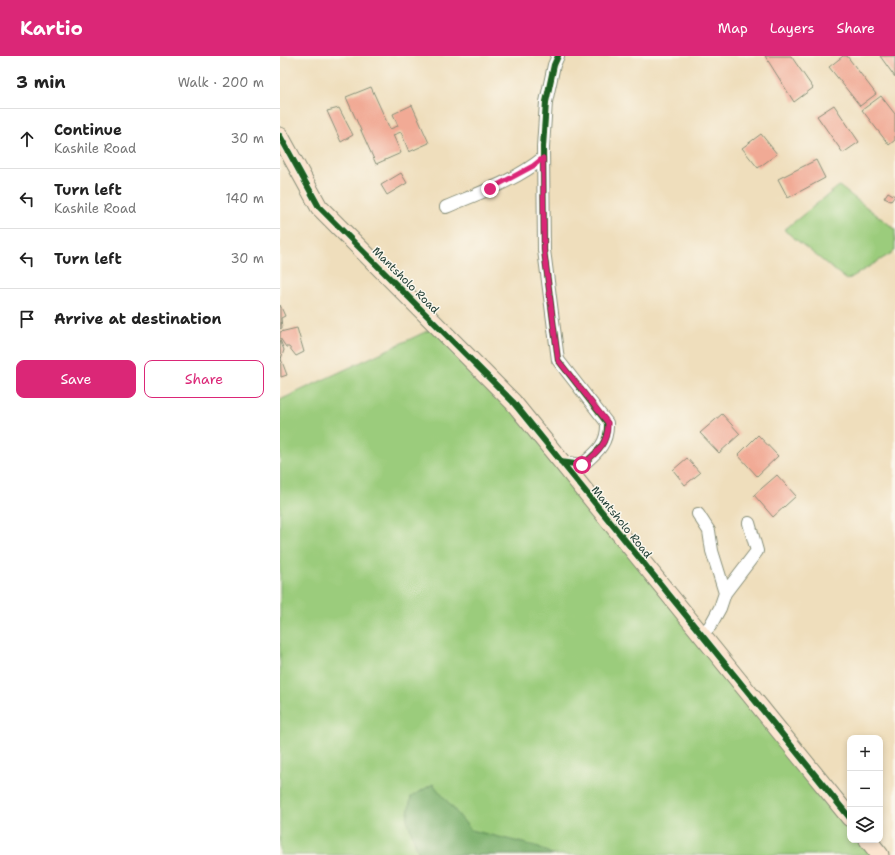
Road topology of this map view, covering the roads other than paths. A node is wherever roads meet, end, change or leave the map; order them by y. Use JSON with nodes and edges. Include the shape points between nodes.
{"nodes":[{"id":1,"x":558,"y":56,"type":"edge"},
{"id":2,"x":280,"y":136,"type":"edge"},
{"id":3,"x":543,"y":158,"type":"junction"},
{"id":4,"x":446,"y":207,"type":"dead end"},
{"id":5,"x":561,"y":462,"type":"junction"},
{"id":6,"x":698,"y":514,"type":"dead end"},
{"id":7,"x":749,"y":523,"type":"dead end"},
{"id":8,"x":725,"y":593,"type":"junction"},
{"id":9,"x":701,"y":635,"type":"junction"},
{"id":10,"x":847,"y":814,"type":"edge"},
{"id":11,"x":870,"y":843,"type":"edge"},
{"id":12,"x":880,"y":855,"type":"edge"}],
"edges":[{"from":1,"to":3,"type":"street","via":[[546,102]]},
{"from":2,"to":5,"type":"street","name":"Mantsholo Road","via":[[319,207],[513,402]]},
{"from":3,"to":4,"type":"street","via":[[496,186]]},
{"from":3,"to":5,"type":"street","via":[[544,250],[558,360],[608,423],[608,435],[596,454],[582,465]]},
{"from":5,"to":9,"type":"street","name":"Mantsholo Road"},
{"from":6,"to":8,"type":"street","via":[[709,531],[712,551]]},
{"from":7,"to":8,"type":"street","via":[[758,552]]},
{"from":8,"to":9,"type":"street","via":[[710,626]]},
{"from":9,"to":10,"type":"street","name":"Mantsholo Road"},
{"from":11,"to":12,"type":"street"}]}
